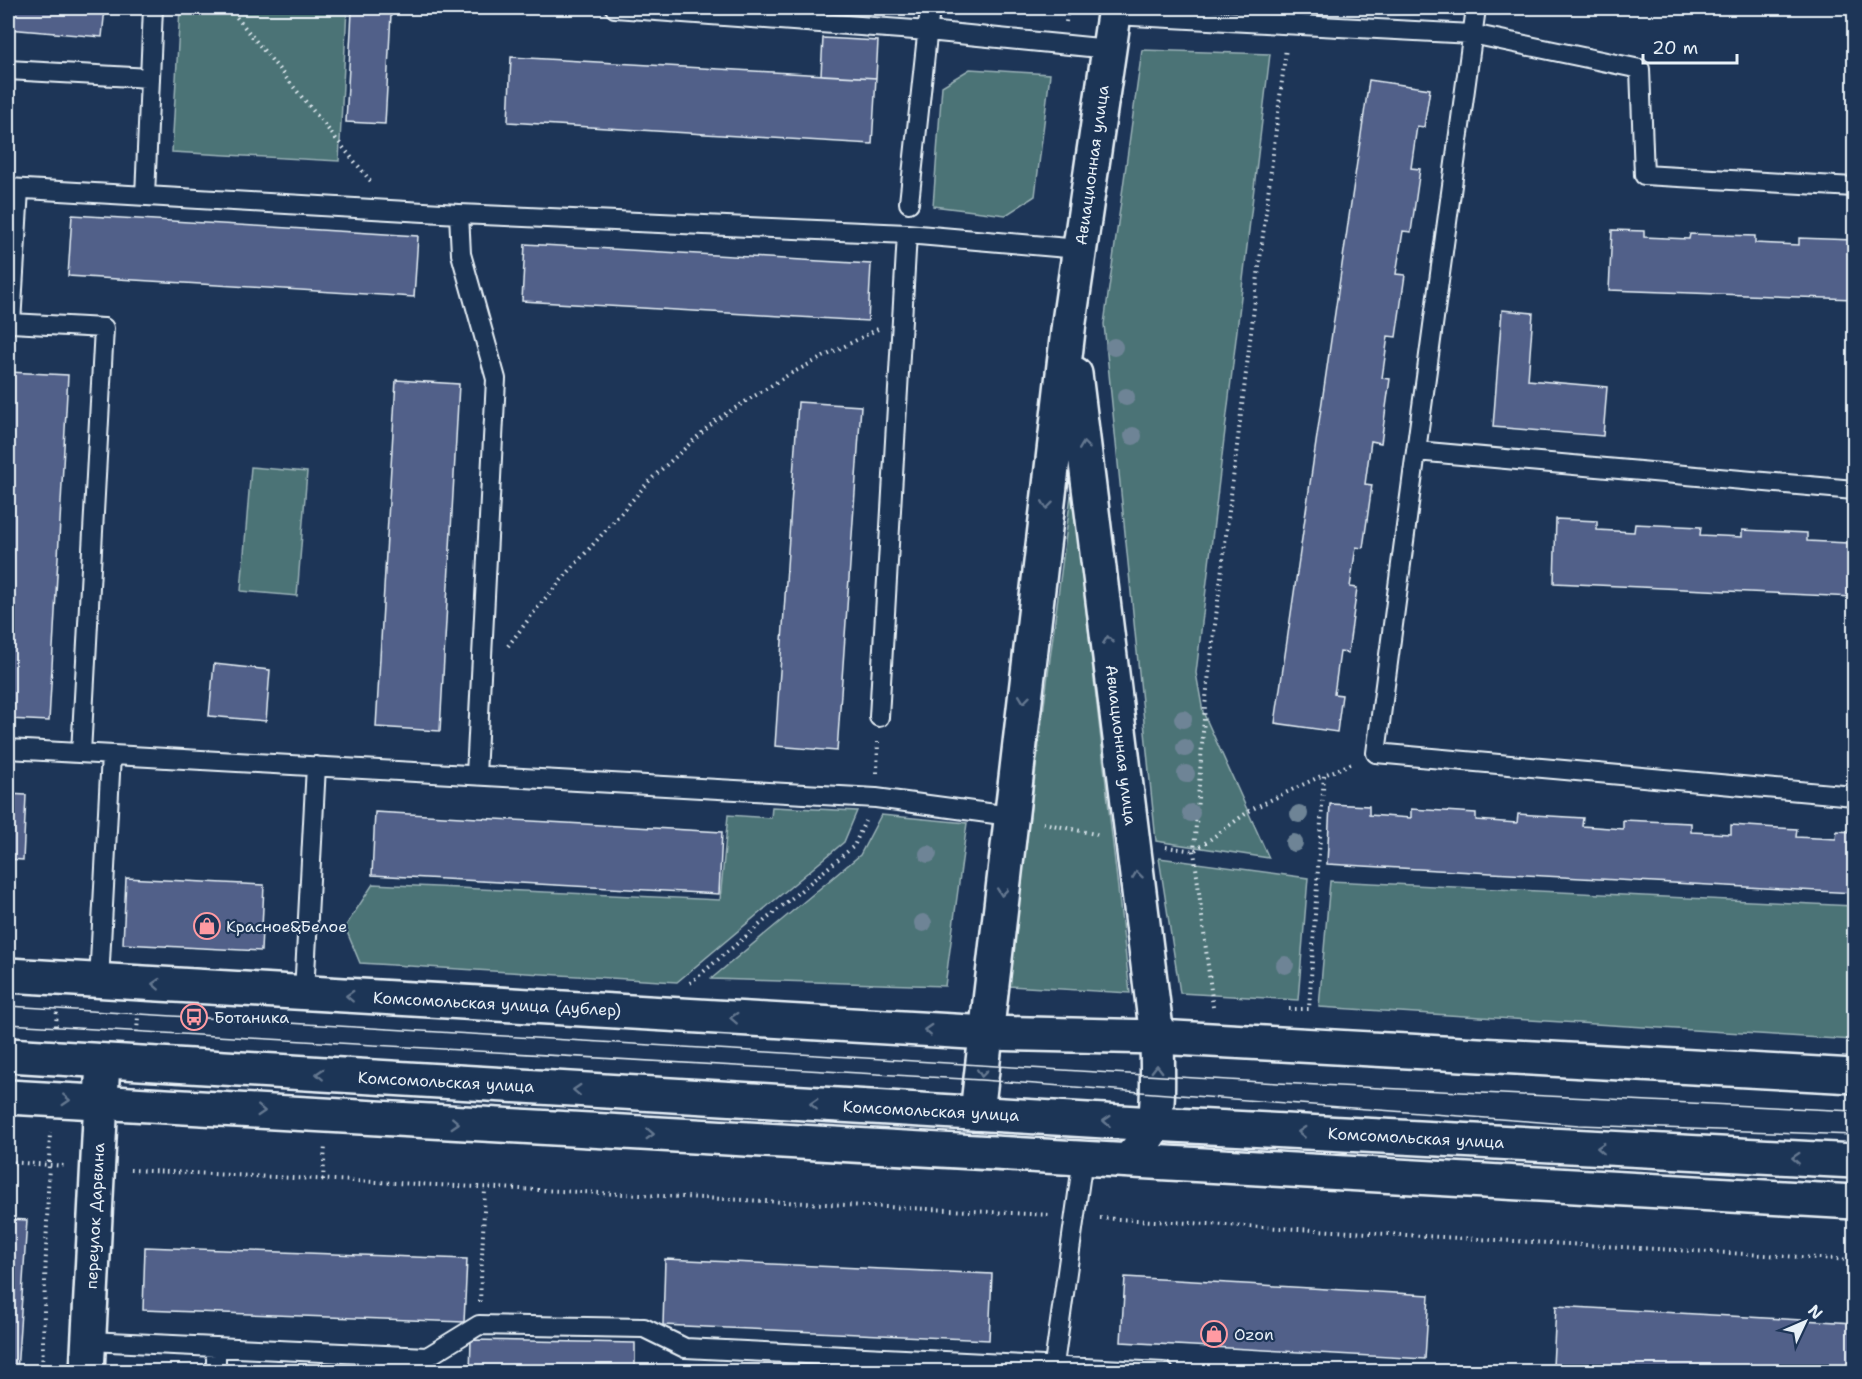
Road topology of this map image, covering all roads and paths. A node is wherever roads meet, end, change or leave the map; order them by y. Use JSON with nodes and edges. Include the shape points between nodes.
{"nodes":[{"id":1,"x":153,"y":8,"type":"edge"},
{"id":2,"x":229,"y":8,"type":"edge"},
{"id":3,"x":615,"y":8,"type":"edge"},
{"id":4,"x":638,"y":8,"type":"edge"},
{"id":5,"x":930,"y":8,"type":"edge"},
{"id":6,"x":1476,"y":8,"type":"edge"},
{"id":7,"x":1115,"y":11,"type":"edge"},
{"id":8,"x":1289,"y":24,"type":"junction"},
{"id":9,"x":928,"y":31,"type":"junction"},
{"id":10,"x":1472,"y":34,"type":"junction"},
{"id":11,"x":1109,"y":49,"type":"junction"},
{"id":12,"x":8,"y":70,"type":"edge"},
{"id":13,"x":150,"y":78,"type":"junction"},
{"id":14,"x":1854,"y":187,"type":"edge"},
{"id":15,"x":13,"y":189,"type":"edge"},
{"id":16,"x":145,"y":196,"type":"junction"},
{"id":17,"x":909,"y":203,"type":"dead end"},
{"id":18,"x":395,"y":210,"type":"junction"},
{"id":19,"x":459,"y":214,"type":"junction"},
{"id":20,"x":908,"y":234,"type":"junction"},
{"id":21,"x":1080,"y":249,"type":"junction"},
{"id":22,"x":902,"y":316,"type":"junction"},
{"id":23,"x":1069,"y":322,"type":"junction"},
{"id":24,"x":1416,"y":451,"type":"junction"},
{"id":25,"x":1854,"y":490,"type":"edge"},
{"id":26,"x":481,"y":681,"type":"junction"},
{"id":27,"x":879,"y":717,"type":"joint"},
{"id":28,"x":8,"y":749,"type":"edge"},
{"id":29,"x":81,"y":753,"type":"junction"},
{"id":30,"x":1376,"y":753,"type":"junction"},
{"id":31,"x":111,"y":755,"type":"junction"},
{"id":32,"x":316,"y":766,"type":"junction"},
{"id":33,"x":476,"y":775,"type":"junction"},
{"id":34,"x":1324,"y":775,"type":"junction"},
{"id":35,"x":1854,"y":796,"type":"edge"},
{"id":36,"x":876,"y":798,"type":"junction"},
{"id":37,"x":1010,"y":816,"type":"junction"},
{"id":38,"x":1133,"y":842,"type":"junction"},
{"id":39,"x":1194,"y":851,"type":"junction"},
{"id":40,"x":8,"y":975,"type":"edge"},
{"id":41,"x":58,"y":978,"type":"junction"},
{"id":42,"x":99,"y":981,"type":"junction"},
{"id":43,"x":686,"y":987,"type":"dead end"},
{"id":44,"x":304,"y":993,"type":"junction"},
{"id":45,"x":1203,"y":1007,"type":"dead end"},
{"id":46,"x":1285,"y":1009,"type":"dead end"},
{"id":47,"x":987,"y":1033,"type":"junction"},
{"id":48,"x":1157,"y":1037,"type":"junction"},
{"id":49,"x":8,"y":1055,"type":"edge"},
{"id":50,"x":54,"y":1058,"type":"junction"},
{"id":51,"x":103,"y":1061,"type":"junction"},
{"id":52,"x":1854,"y":1076,"type":"edge"},
{"id":53,"x":8,"y":1097,"type":"edge"},
{"id":54,"x":52,"y":1100,"type":"junction"},
{"id":55,"x":102,"y":1102,"type":"junction"},
{"id":56,"x":977,"y":1113,"type":"junction"},
{"id":57,"x":1154,"y":1124,"type":"junction"},
{"id":58,"x":325,"y":1134,"type":"dead end"},
{"id":59,"x":1083,"y":1158,"type":"junction"},
{"id":60,"x":1128,"y":1160,"type":"junction"},
{"id":61,"x":1854,"y":1161,"type":"edge"},
{"id":62,"x":8,"y":1162,"type":"edge"},
{"id":63,"x":48,"y":1165,"type":"junction"},
{"id":64,"x":96,"y":1169,"type":"junction"},
{"id":65,"x":322,"y":1180,"type":"junction"},
{"id":66,"x":485,"y":1189,"type":"junction"},
{"id":67,"x":1854,"y":1202,"type":"edge"},
{"id":68,"x":1075,"y":1216,"type":"junction"},
{"id":69,"x":1854,"y":1260,"type":"edge"},
{"id":70,"x":479,"y":1325,"type":"junction"},
{"id":71,"x":216,"y":1347,"type":"junction"},
{"id":72,"x":88,"y":1356,"type":"edge"},
{"id":73,"x":1053,"y":1368,"type":"edge"},
{"id":74,"x":42,"y":1371,"type":"edge"},
{"id":75,"x":216,"y":1371,"type":"edge"},
{"id":76,"x":1164,"y":1371,"type":"edge"}],
"edges":[{"from":1,"to":13,"type":"lane"},
{"from":2,"to":18,"type":"path"},
{"from":3,"to":4,"type":"lane"},
{"from":4,"to":9,"type":"lane"},
{"from":5,"to":9,"type":"lane"},
{"from":6,"to":10,"type":"lane"},
{"from":7,"to":8,"type":"lane"},
{"from":7,"to":11,"type":"main road","name":"Авиационная улица"},
{"from":8,"to":10,"type":"lane"},
{"from":8,"to":39,"type":"path","via":[[1207,694]]},
{"from":9,"to":11,"type":"lane"},
{"from":9,"to":17,"type":"lane"},
{"from":10,"to":14,"type":"lane","via":[[1640,69],[1644,175]]},
{"from":10,"to":24,"type":"lane"},
{"from":11,"to":21,"type":"main road","name":"Авиационная улица"},
{"from":12,"to":13,"type":"lane"},
{"from":13,"to":16,"type":"lane"},
{"from":15,"to":16,"type":"lane"},
{"from":15,"to":29,"type":"lane","via":[[11,323],[104,328]]},
{"from":16,"to":18,"type":"lane"},
{"from":18,"to":19,"type":"lane"},
{"from":19,"to":20,"type":"lane"},
{"from":19,"to":26,"type":"lane","via":[[461,254],[496,380]]},
{"from":20,"to":21,"type":"lane"},
{"from":20,"to":22,"type":"lane"},
{"from":21,"to":23,"type":"main road","name":"Авиационная улица"},
{"from":22,"to":26,"type":"path","via":[[788,375],[716,420],[651,479],[542,602]]},
{"from":22,"to":27,"type":"lane"},
{"from":23,"to":37,"type":"main road","name":"Авиационная улица","one_way":true},
{"from":38,"to":23,"type":"main road","name":"Авиационная улица","one_way":true},
{"from":24,"to":25,"type":"lane"},
{"from":24,"to":30,"type":"lane"},
{"from":26,"to":33,"type":"lane"},
{"from":27,"to":36,"type":"path"},
{"from":28,"to":29,"type":"lane"},
{"from":29,"to":31,"type":"lane"},
{"from":30,"to":34,"type":"path"},
{"from":30,"to":35,"type":"lane"},
{"from":31,"to":32,"type":"lane"},
{"from":31,"to":42,"type":"lane"},
{"from":32,"to":33,"type":"lane"},
{"from":32,"to":44,"type":"lane"},
{"from":33,"to":36,"type":"lane"},
{"from":34,"to":39,"type":"path","via":[[1252,810]]},
{"from":34,"to":46,"type":"path","via":[[1309,1009]]},
{"from":36,"to":37,"type":"lane"},
{"from":36,"to":43,"type":"path","via":[[854,846]]},
{"from":37,"to":38,"type":"path"},
{"from":37,"to":47,"type":"main road","name":"Авиационная улица","one_way":true},
{"from":38,"to":39,"type":"path"},
{"from":48,"to":38,"type":"main road","name":"Авиационная улица","one_way":true},
{"from":39,"to":45,"type":"path","via":[[1213,1007]]},
{"from":40,"to":41,"type":"main road","name":"Комсомольская улица (дублер)"},
{"from":41,"to":42,"type":"main road","name":"Комсомольская улица (дублер)"},
{"from":41,"to":50,"type":"path"},
{"from":44,"to":42,"type":"main road","name":"Комсомольская улица (дублер)","one_way":true},
{"from":47,"to":44,"type":"main road","name":"Комсомольская улица (дублер)","one_way":true},
{"from":47,"to":48,"type":"main road","name":"Комсомольская улица (дублер)"},
{"from":47,"to":56,"type":"main road","name":"Авиационная улица","one_way":true},
{"from":48,"to":52,"type":"main road","name":"Комсомольская улица (дублер)"},
{"from":57,"to":48,"type":"main road","name":"Авиационная улица","one_way":true},
{"from":49,"to":50,"type":"main road","name":"Комсомольская улица"},
{"from":50,"to":51,"type":"main road","name":"Комсомольская улица"},
{"from":51,"to":55,"type":"main road","name":"переулок Дарвина"},
{"from":56,"to":51,"type":"main road","name":"Комсомольская улица","one_way":true},
{"from":53,"to":54,"type":"main road"},
{"from":54,"to":55,"type":"main road","one_way":true},
{"from":54,"to":63,"type":"path"},
{"from":55,"to":59,"type":"main road","one_way":true},
{"from":55,"to":64,"type":"main road","name":"переулок Дарвина"},
{"from":57,"to":56,"type":"main road","name":"Комсомольская улица","one_way":true},
{"from":57,"to":60,"type":"main road","name":"Авиационная улица","via":[[1144,1143]]},
{"from":61,"to":57,"type":"main road","name":"Комсомольская улица","one_way":true},
{"from":58,"to":65,"type":"path"},
{"from":59,"to":60,"type":"main road"},
{"from":59,"to":68,"type":"lane"},
{"from":60,"to":67,"type":"main road"},
{"from":62,"to":63,"type":"path"},
{"from":63,"to":64,"type":"path"},
{"from":63,"to":74,"type":"path"},
{"from":64,"to":65,"type":"path"},
{"from":64,"to":72,"type":"main road","name":"переулок Дарвина"},
{"from":65,"to":66,"type":"path"},
{"from":66,"to":68,"type":"path"},
{"from":66,"to":70,"type":"path"},
{"from":68,"to":69,"type":"path"},
{"from":68,"to":73,"type":"lane"},
{"from":70,"to":71,"type":"lane","via":[[427,1357]]},
{"from":70,"to":73,"type":"lane","via":[[644,1328],[685,1348]]},
{"from":71,"to":72,"type":"lane"},
{"from":71,"to":75,"type":"lane"},
{"from":73,"to":76,"type":"lane"}]}
